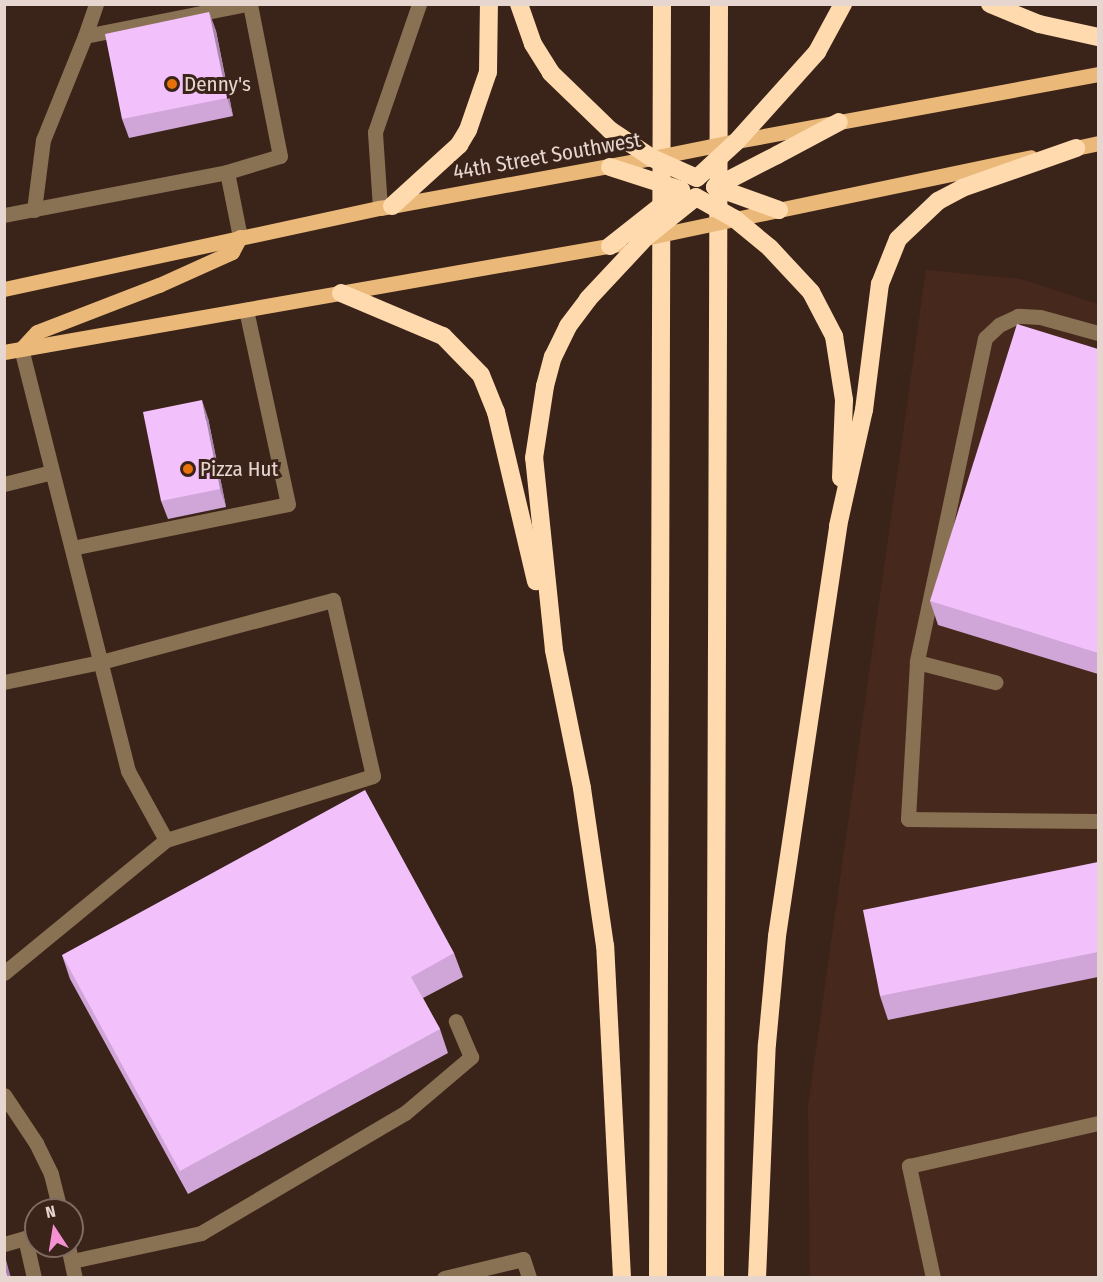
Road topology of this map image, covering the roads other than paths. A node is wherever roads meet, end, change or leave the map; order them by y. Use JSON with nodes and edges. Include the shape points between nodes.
{"nodes":[{"id":1,"x":96,"y":4,"type":"edge"},
{"id":2,"x":248,"y":4,"type":"edge"},
{"id":3,"x":419,"y":4,"type":"edge"},
{"id":4,"x":489,"y":4,"type":"edge"},
{"id":5,"x":519,"y":4,"type":"edge"},
{"id":6,"x":662,"y":4,"type":"edge"},
{"id":7,"x":719,"y":4,"type":"edge"},
{"id":8,"x":843,"y":4,"type":"edge"},
{"id":9,"x":990,"y":4,"type":"edge"},
{"id":10,"x":85,"y":36,"type":"junction"},
{"id":11,"x":1098,"y":37,"type":"edge"},
{"id":12,"x":1098,"y":74,"type":"edge"},
{"id":13,"x":839,"y":122,"type":"junction"},
{"id":14,"x":737,"y":141,"type":"junction"},
{"id":15,"x":1098,"y":143,"type":"edge"},
{"id":16,"x":1076,"y":147,"type":"junction"},
{"id":17,"x":652,"y":158,"type":"junction"},
{"id":18,"x":610,"y":167,"type":"junction"},
{"id":19,"x":227,"y":172,"type":"junction"},
{"id":20,"x":697,"y":178,"type":"junction"},
{"id":21,"x":715,"y":187,"type":"junction"},
{"id":22,"x":688,"y":194,"type":"junction"},
{"id":23,"x":386,"y":207,"type":"junction"},
{"id":24,"x":34,"y":210,"type":"junction"},
{"id":25,"x":779,"y":210,"type":"junction"},
{"id":26,"x":4,"y":216,"type":"edge"},
{"id":27,"x":735,"y":219,"type":"junction"},
{"id":28,"x":240,"y":237,"type":"junction"},
{"id":29,"x":645,"y":238,"type":"junction"},
{"id":30,"x":610,"y":246,"type":"junction"},
{"id":31,"x":5,"y":289,"type":"edge"},
{"id":32,"x":341,"y":293,"type":"junction"},
{"id":33,"x":246,"y":309,"type":"junction"},
{"id":34,"x":1098,"y":333,"type":"edge"},
{"id":35,"x":21,"y":349,"type":"junction"},
{"id":36,"x":4,"y":352,"type":"edge"},
{"id":37,"x":52,"y":472,"type":"junction"},
{"id":38,"x":4,"y":484,"type":"edge"},
{"id":39,"x":838,"y":526,"type":"junction"},
{"id":40,"x":72,"y":548,"type":"junction"},
{"id":41,"x":554,"y":651,"type":"junction"},
{"id":42,"x":100,"y":662,"type":"junction"},
{"id":43,"x":917,"y":662,"type":"junction"},
{"id":44,"x":5,"y":681,"type":"edge"},
{"id":45,"x":994,"y":682,"type":"dead end"},
{"id":46,"x":1098,"y":821,"type":"edge"},
{"id":47,"x":166,"y":840,"type":"junction"},
{"id":48,"x":4,"y":973,"type":"edge"},
{"id":49,"x":456,"y":1021,"type":"dead end"},
{"id":50,"x":4,"y":1095,"type":"edge"},
{"id":51,"x":1098,"y":1123,"type":"edge"},
{"id":52,"x":57,"y":1198,"type":"edge"},
{"id":53,"x":4,"y":1244,"type":"edge"},
{"id":54,"x":84,"y":1252,"type":"edge"},
{"id":55,"x":71,"y":1258,"type":"edge"},
{"id":56,"x":34,"y":1278,"type":"edge"},
{"id":57,"x":75,"y":1278,"type":"edge"},
{"id":58,"x":444,"y":1278,"type":"edge"},
{"id":59,"x":529,"y":1278,"type":"edge"},
{"id":60,"x":622,"y":1278,"type":"edge"},
{"id":61,"x":658,"y":1278,"type":"edge"},
{"id":62,"x":715,"y":1278,"type":"edge"},
{"id":63,"x":757,"y":1278,"type":"edge"},
{"id":64,"x":933,"y":1278,"type":"edge"}],
"edges":[{"from":1,"to":10,"type":"street"},
{"from":2,"to":10,"type":"street"},
{"from":2,"to":19,"type":"street","via":[[280,156]]},
{"from":3,"to":23,"type":"street","via":[[375,132]]},
{"from":4,"to":23,"type":"highway","via":[[488,72],[468,130],[459,145]]},
{"from":5,"to":17,"type":"highway","via":[[540,59],[564,87],[610,130]]},
{"from":6,"to":61,"type":"highway"},
{"from":7,"to":62,"type":"highway"},
{"from":8,"to":14,"type":"highway","via":[[829,36],[778,99]]},
{"from":9,"to":11,"type":"highway","via":[[1039,24]]},
{"from":10,"to":24,"type":"street","via":[[43,140]]},
{"from":12,"to":13,"type":"main road","name":"44th Street Southwest"},
{"from":13,"to":14,"type":"main road","name":"44th Street Southwest"},
{"from":13,"to":21,"type":"highway","bridge":true},
{"from":14,"to":17,"type":"main road","name":"44th Street Southwest","bridge":true},
{"from":14,"to":20,"type":"highway","bridge":true},
{"from":15,"to":16,"type":"main road"},
{"from":16,"to":25,"type":"main road"},
{"from":16,"to":39,"type":"highway","via":[[962,188],[919,216],[898,239],[880,284],[864,410]]},
{"from":17,"to":18,"type":"main road","name":"44th Street Southwest"},
{"from":17,"to":20,"type":"highway","bridge":true},
{"from":18,"to":22,"type":"highway","bridge":true},
{"from":18,"to":23,"type":"main road","name":"44th Street Southwest"},
{"from":19,"to":24,"type":"street"},
{"from":19,"to":28,"type":"street"},
{"from":20,"to":21,"type":"highway"},
{"from":20,"to":22,"type":"highway"},
{"from":21,"to":22,"type":"highway"},
{"from":21,"to":25,"type":"highway","bridge":true},
{"from":22,"to":27,"type":"highway","bridge":true},
{"from":22,"to":29,"type":"highway","bridge":true},
{"from":22,"to":30,"type":"highway","bridge":true},
{"from":23,"to":28,"type":"main road","name":"44th Street Southwest"},
{"from":24,"to":26,"type":"street"},
{"from":25,"to":27,"type":"main road"},
{"from":27,"to":29,"type":"main road","bridge":true},
{"from":27,"to":39,"type":"highway","via":[[779,256],[824,313],[840,362],[844,400]]},
{"from":28,"to":31,"type":"main road","name":"44th Street Southwest"},
{"from":28,"to":35,"type":"main road","via":[[232,252],[37,332]]},
{"from":29,"to":30,"type":"main road"},
{"from":29,"to":41,"type":"highway","via":[[568,326],[553,357],[535,438],[538,517]]},
{"from":30,"to":32,"type":"main road"},
{"from":32,"to":33,"type":"main road"},
{"from":32,"to":41,"type":"highway","via":[[443,336],[461,350],[481,375],[496,412]]},
{"from":33,"to":35,"type":"main road"},
{"from":33,"to":40,"type":"street","via":[[288,504]]},
{"from":34,"to":43,"type":"street","via":[[1040,317],[1018,316],[999,325],[985,338]]},
{"from":35,"to":36,"type":"main road"},
{"from":35,"to":37,"type":"street"},
{"from":37,"to":38,"type":"street"},
{"from":37,"to":40,"type":"street"},
{"from":39,"to":63,"type":"highway","via":[[777,936],[767,1044]]},
{"from":40,"to":42,"type":"street"},
{"from":41,"to":60,"type":"highway","via":[[582,788],[605,946]]},
{"from":42,"to":44,"type":"street"},
{"from":42,"to":47,"type":"street","via":[[128,771]]},
{"from":42,"to":47,"type":"street","via":[[333,600],[373,776]]},
{"from":43,"to":45,"type":"street"},
{"from":43,"to":46,"type":"street","via":[[908,819]]},
{"from":47,"to":48,"type":"street"},
{"from":49,"to":54,"type":"street","via":[[471,1057],[405,1113],[201,1233]]},
{"from":50,"to":52,"type":"street","via":[[36,1143]]},
{"from":51,"to":64,"type":"street","via":[[909,1166]]},
{"from":53,"to":56,"type":"street","via":[[25,1238]]},
{"from":55,"to":57,"type":"street"},
{"from":58,"to":59,"type":"street","via":[[523,1259]]}]}
